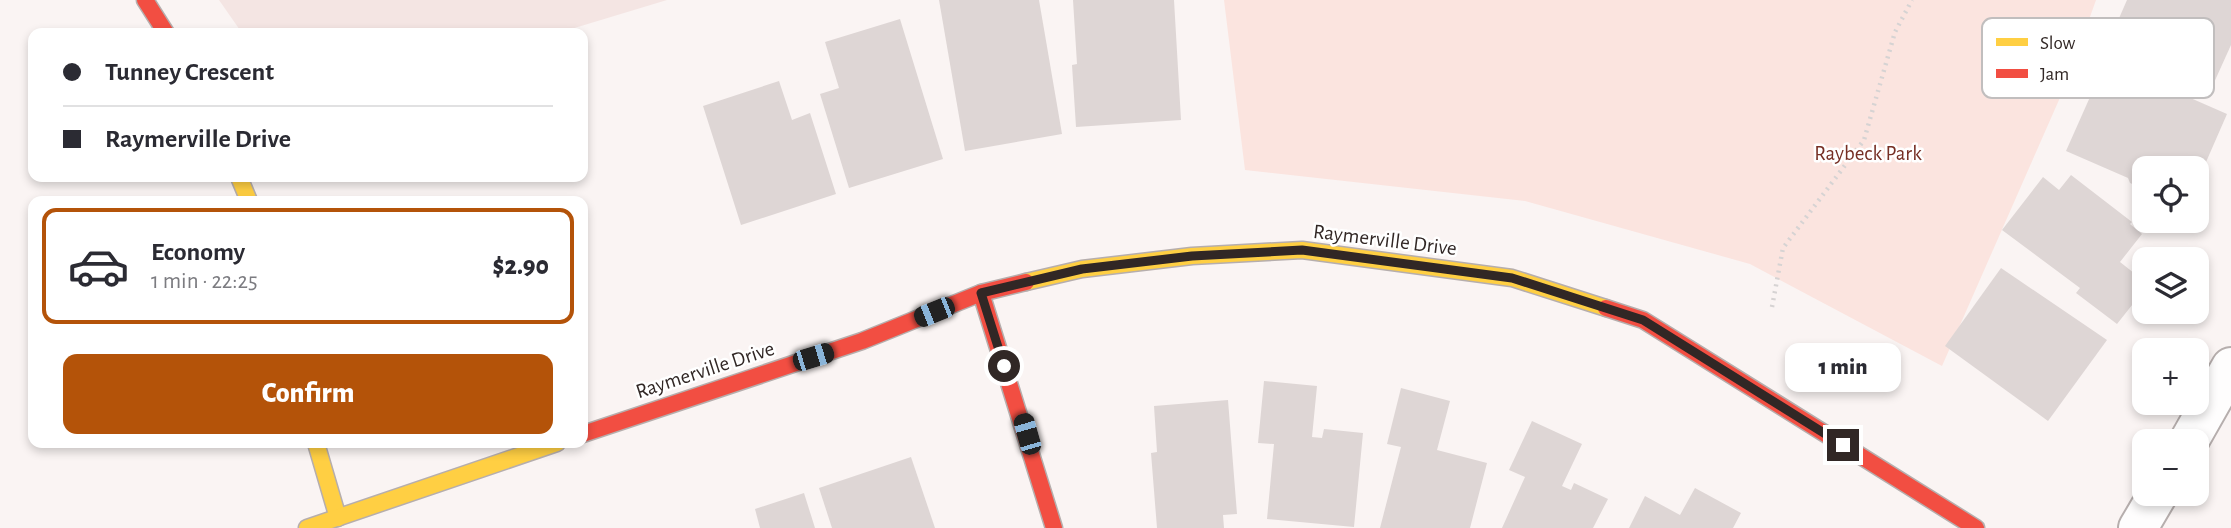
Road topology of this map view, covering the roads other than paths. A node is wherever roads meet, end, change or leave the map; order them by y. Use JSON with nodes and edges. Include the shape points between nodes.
{"nodes":[{"id":1,"x":145,"y":0,"type":"edge"},
{"id":2,"x":163,"y":28,"type":"edge"},
{"id":3,"x":981,"y":293,"type":"junction"},
{"id":4,"x":2231,"y":367,"type":"edge"},
{"id":5,"x":2196,"y":429,"type":"edge"},
{"id":6,"x":588,"y":432,"type":"edge"},
{"id":7,"x":317,"y":448,"type":"edge"},
{"id":8,"x":543,"y":448,"type":"edge"},
{"id":9,"x":2151,"y":506,"type":"edge"},
{"id":10,"x":329,"y":525,"type":"edge"},
{"id":11,"x":1054,"y":528,"type":"edge"},
{"id":12,"x":1976,"y":528,"type":"edge"},
{"id":13,"x":2137,"y":528,"type":"edge"}],
"edges":[{"from":1,"to":2,"type":"street"},
{"from":3,"to":6,"type":"street","name":"Raymerville Drive","via":[[862,341]]},
{"from":3,"to":11,"type":"street"},
{"from":3,"to":12,"type":"street","name":"Raymerville Drive","via":[[1082,269],[1302,250],[1512,278],[1643,320]]},
{"from":4,"to":5,"type":"street"},
{"from":7,"to":10,"type":"street"},
{"from":8,"to":10,"type":"street"},
{"from":9,"to":13,"type":"street"}]}
